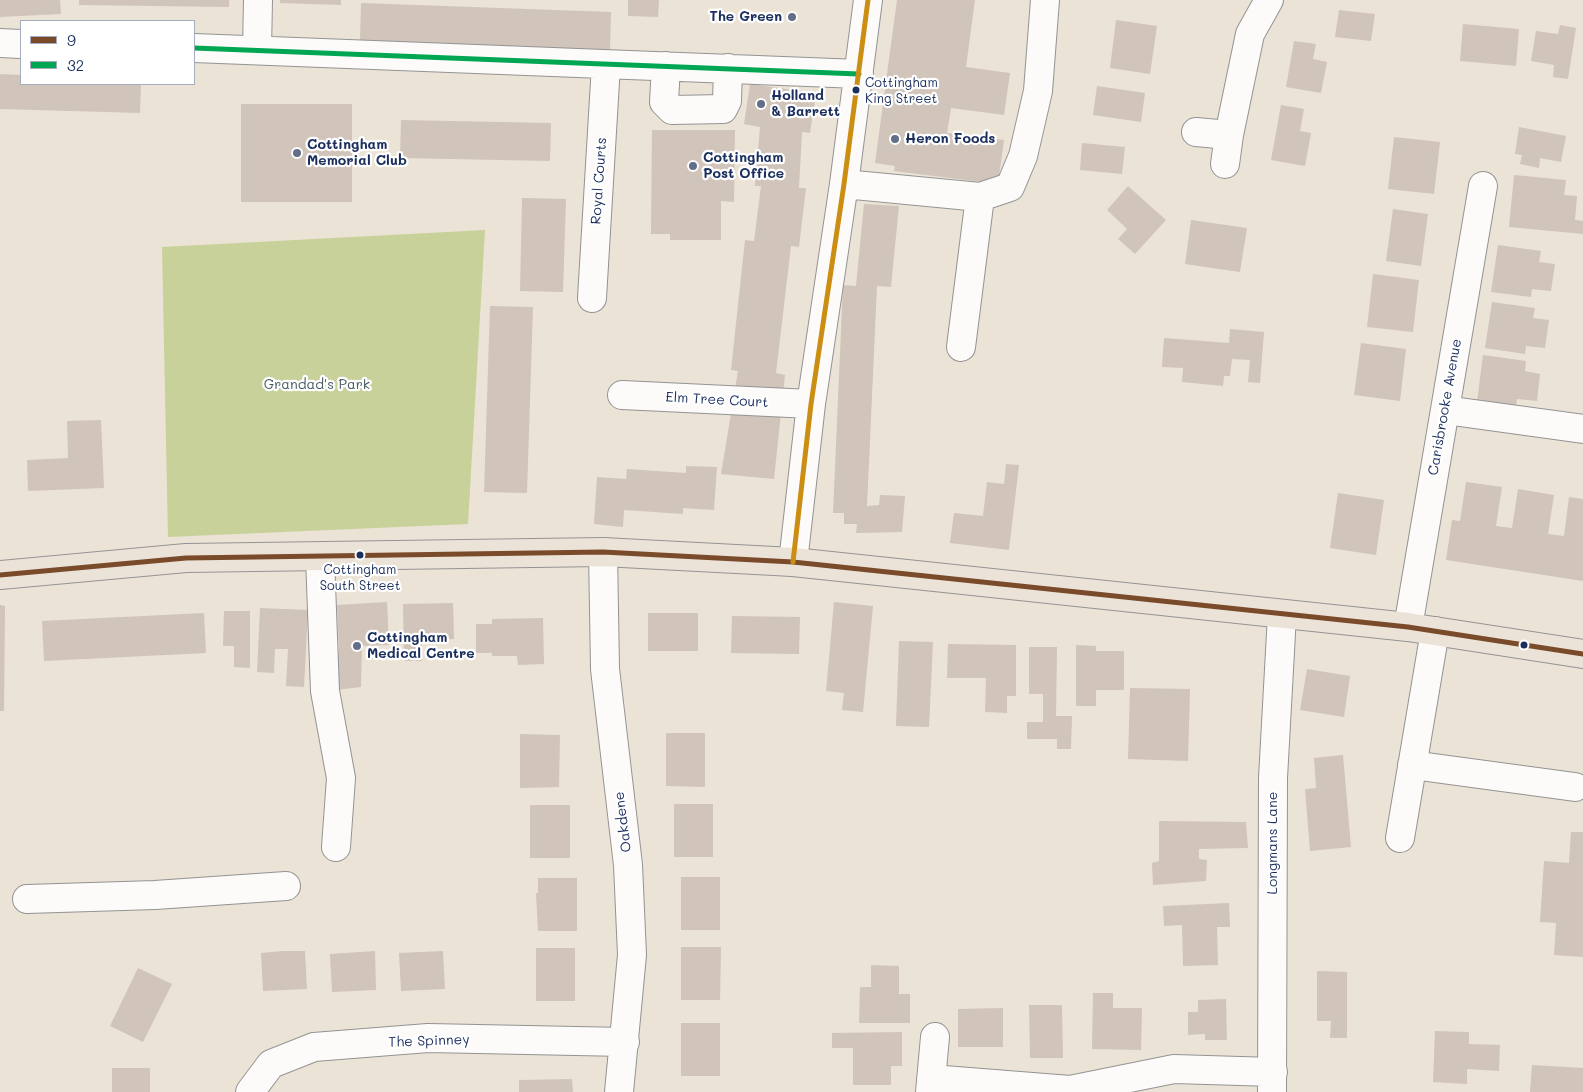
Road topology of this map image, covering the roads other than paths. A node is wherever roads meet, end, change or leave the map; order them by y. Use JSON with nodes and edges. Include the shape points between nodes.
{"nodes":[{"id":1,"x":258,"y":0,"type":"edge"},
{"id":2,"x":868,"y":0,"type":"edge"},
{"id":3,"x":1045,"y":0,"type":"edge"},
{"id":4,"x":1269,"y":0,"type":"edge"},
{"id":5,"x":0,"y":43,"type":"edge"},
{"id":6,"x":20,"y":44,"type":"edge"},
{"id":7,"x":195,"y":48,"type":"edge"},
{"id":8,"x":257,"y":50,"type":"junction"},
{"id":9,"x":606,"y":65,"type":"junction"},
{"id":10,"x":666,"y":66,"type":"junction"},
{"id":11,"x":728,"y":68,"type":"junction"},
{"id":12,"x":859,"y":74,"type":"junction"},
{"id":13,"x":1196,"y":132,"type":"dead end"},
{"id":14,"x":1229,"y":135,"type":"junction"},
{"id":15,"x":1225,"y":164,"type":"dead end"},
{"id":16,"x":844,"y":184,"type":"junction"},
{"id":17,"x":1483,"y":186,"type":"dead end"},
{"id":18,"x":980,"y":197,"type":"junction"},
{"id":19,"x":592,"y":298,"type":"dead end"},
{"id":20,"x":962,"y":347,"type":"dead end"},
{"id":21,"x":622,"y":395,"type":"dead end"},
{"id":22,"x":811,"y":404,"type":"junction"},
{"id":23,"x":1445,"y":410,"type":"junction"},
{"id":24,"x":1583,"y":429,"type":"edge"},
{"id":25,"x":603,"y":552,"type":"junction"},
{"id":26,"x":320,"y":557,"type":"junction"},
{"id":27,"x":793,"y":562,"type":"junction"},
{"id":28,"x":0,"y":575,"type":"edge"},
{"id":29,"x":1282,"y":614,"type":"junction"},
{"id":30,"x":1408,"y":627,"type":"junction"},
{"id":31,"x":1435,"y":631,"type":"junction"},
{"id":32,"x":1583,"y":654,"type":"edge"},
{"id":33,"x":1412,"y":765,"type":"junction"},
{"id":34,"x":1575,"y":787,"type":"dead end"},
{"id":35,"x":1400,"y":838,"type":"dead end"},
{"id":36,"x":336,"y":847,"type":"dead end"},
{"id":37,"x":286,"y":886,"type":"dead end"},
{"id":38,"x":27,"y":900,"type":"dead end"},
{"id":39,"x":935,"y":1037,"type":"dead end"},
{"id":40,"x":625,"y":1042,"type":"junction"},
{"id":41,"x":931,"y":1085,"type":"edge"},
{"id":42,"x":1278,"y":1087,"type":"edge"},
{"id":43,"x":250,"y":1092,"type":"edge"},
{"id":44,"x":619,"y":1092,"type":"edge"}],
"edges":[{"from":1,"to":8,"type":"street"},
{"from":2,"to":12,"type":"street"},
{"from":3,"to":18,"type":"street","via":[[1038,91],[1023,156],[1010,187]]},
{"from":4,"to":14,"type":"street","via":[[1250,34]]},
{"from":5,"to":6,"type":"street"},
{"from":7,"to":8,"type":"street"},
{"from":8,"to":9,"type":"street"},
{"from":9,"to":10,"type":"street"},
{"from":9,"to":19,"type":"street","name":"Royal Courts"},
{"from":10,"to":11,"type":"street"},
{"from":10,"to":11,"type":"street","via":[[664,102],[672,110],[723,110],[727,101]]},
{"from":11,"to":12,"type":"street"},
{"from":12,"to":16,"type":"street"},
{"from":13,"to":14,"type":"street"},
{"from":14,"to":15,"type":"street"},
{"from":16,"to":18,"type":"street"},
{"from":16,"to":22,"type":"street"},
{"from":17,"to":23,"type":"street","name":"Carisbrooke Avenue"},
{"from":18,"to":20,"type":"street"},
{"from":21,"to":22,"type":"street","name":"Elm Tree Court"},
{"from":22,"to":27,"type":"street"},
{"from":23,"to":24,"type":"street"},
{"from":23,"to":30,"type":"street","name":"Carisbrooke Avenue"},
{"from":25,"to":26,"type":"main road"},
{"from":25,"to":27,"type":"main road"},
{"from":25,"to":40,"type":"street","name":"Oakdene","via":[[606,669],[628,865],[632,955]]},
{"from":26,"to":28,"type":"main road","via":[[186,558]]},
{"from":26,"to":36,"type":"street","via":[[325,691],[340,778]]},
{"from":27,"to":29,"type":"main road"},
{"from":29,"to":30,"type":"main road"},
{"from":29,"to":42,"type":"street","name":"Longmans Lane","via":[[1273,778]]},
{"from":30,"to":31,"type":"main road"},
{"from":31,"to":32,"type":"main road"},
{"from":31,"to":33,"type":"street"},
{"from":33,"to":34,"type":"street"},
{"from":33,"to":35,"type":"street"},
{"from":37,"to":38,"type":"street"},
{"from":39,"to":41,"type":"street","name":"Longmans Lane"},
{"from":40,"to":43,"type":"street","name":"The Spinney","via":[[428,1038],[314,1047],[271,1064]]},
{"from":40,"to":44,"type":"street","name":"Oakdene"},
{"from":41,"to":42,"type":"street","name":"Longmans Lane","via":[[1070,1090],[1174,1070]]}]}
